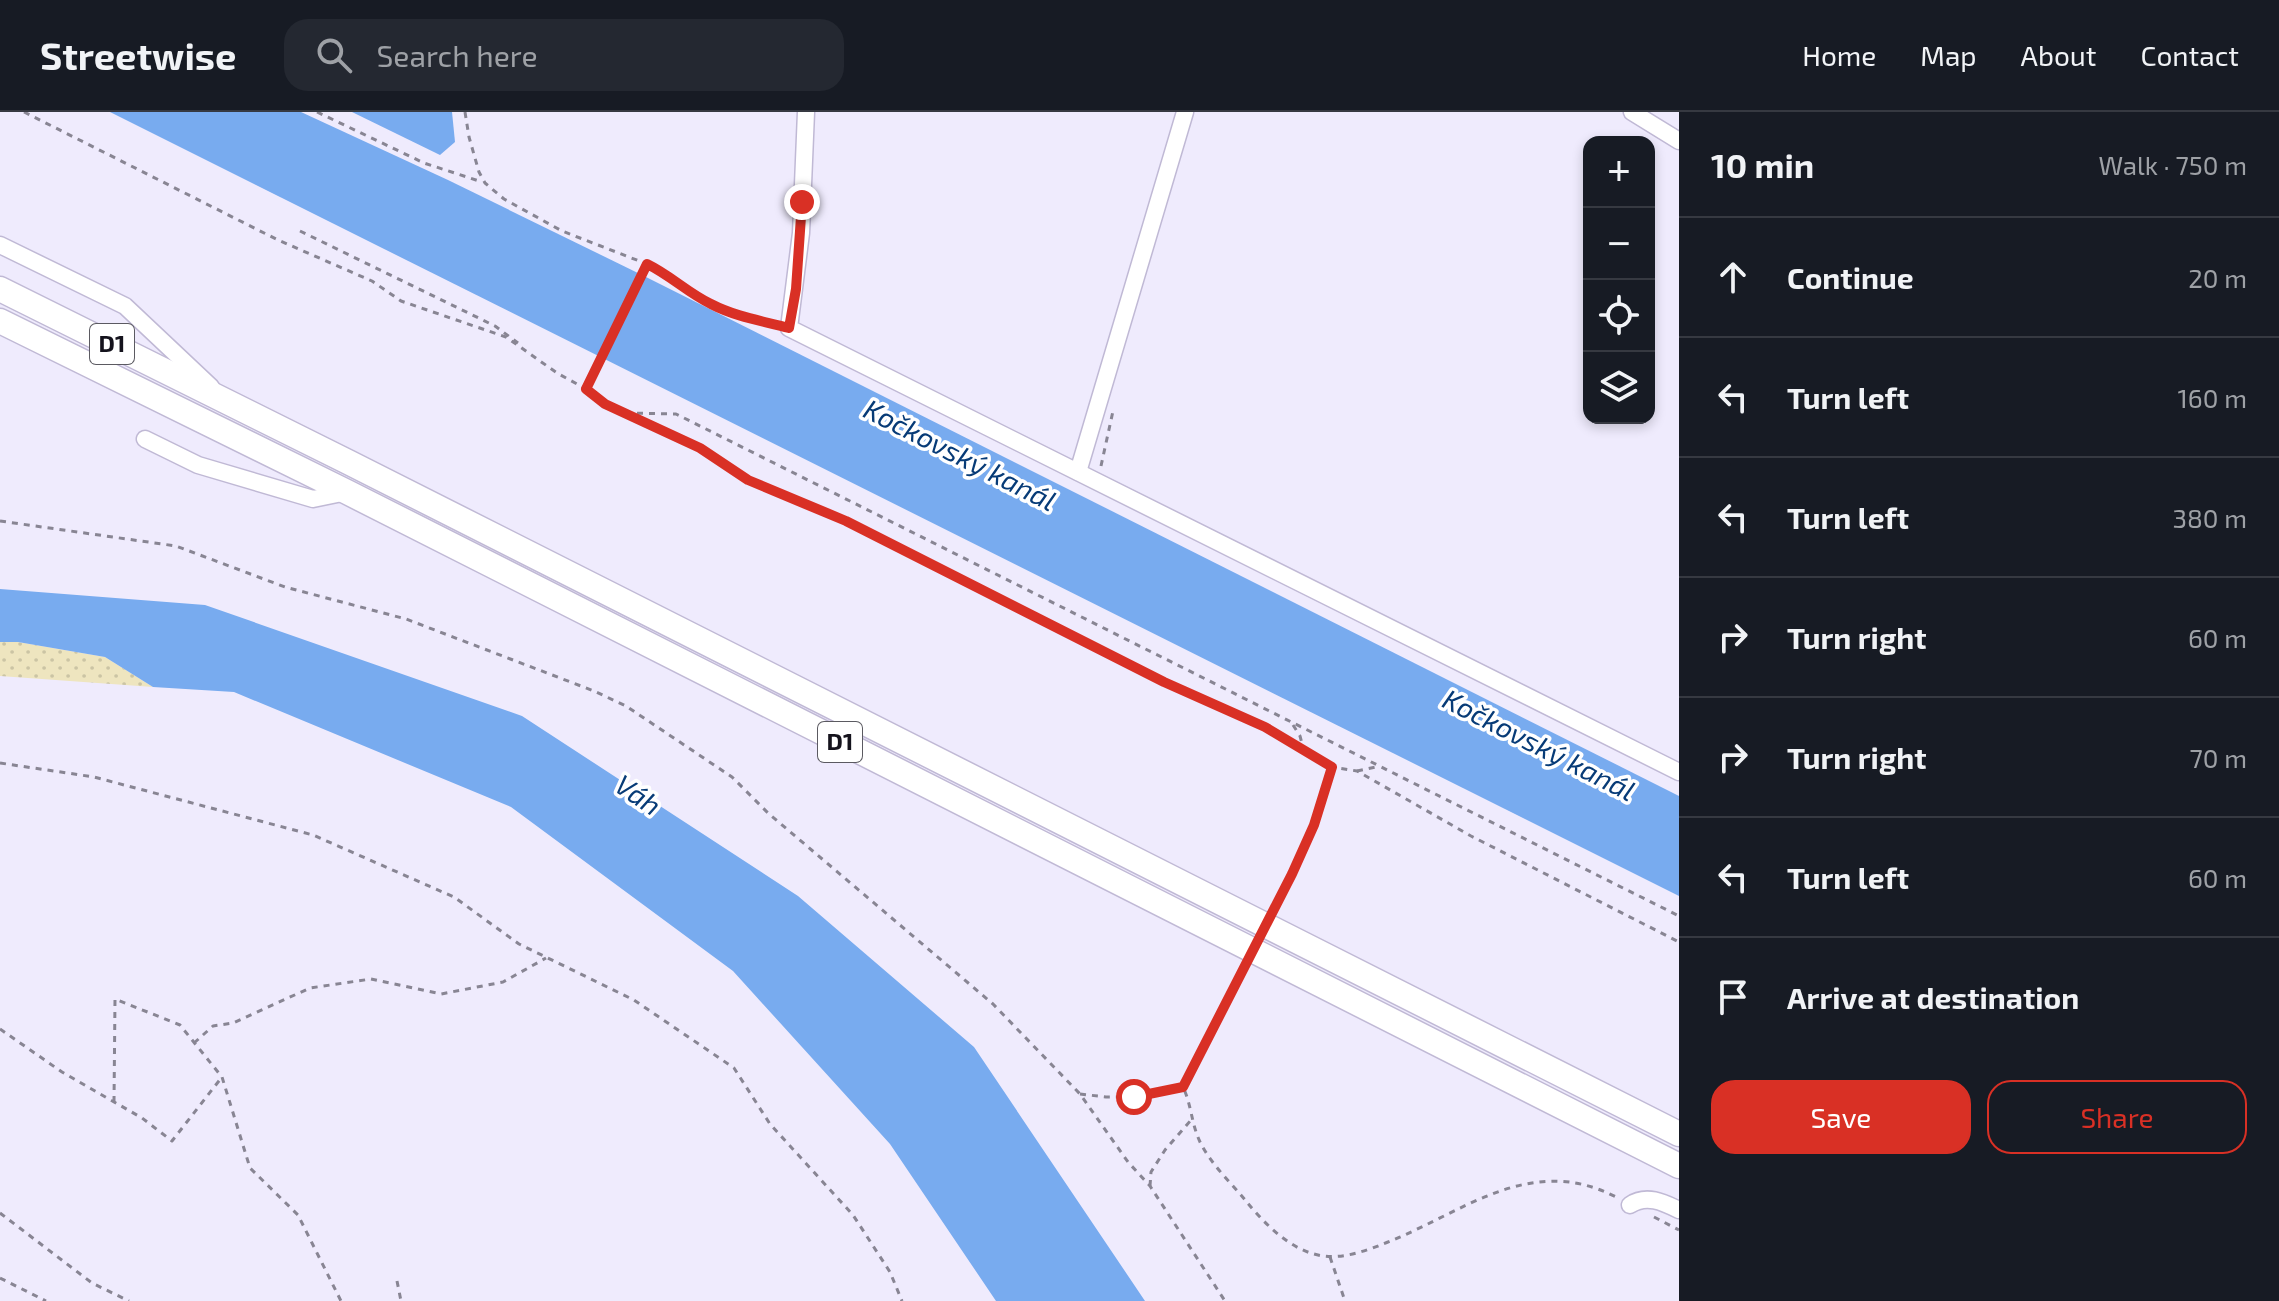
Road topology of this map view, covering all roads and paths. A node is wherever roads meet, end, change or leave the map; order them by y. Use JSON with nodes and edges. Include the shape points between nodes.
{"nodes":[{"id":1,"x":24,"y":112,"type":"edge"},
{"id":2,"x":317,"y":112,"type":"edge"},
{"id":3,"x":465,"y":112,"type":"edge"},
{"id":4,"x":806,"y":112,"type":"edge"},
{"id":5,"x":1185,"y":112,"type":"edge"},
{"id":6,"x":1632,"y":112,"type":"edge"},
{"id":7,"x":1679,"y":141,"type":"edge"},
{"id":8,"x":485,"y":183,"type":"junction"},
{"id":9,"x":300,"y":231,"type":"dead end"},
{"id":10,"x":0,"y":245,"type":"edge"},
{"id":11,"x":647,"y":264,"type":"junction"},
{"id":12,"x":0,"y":289,"type":"edge"},
{"id":13,"x":0,"y":321,"type":"edge"},
{"id":14,"x":789,"y":328,"type":"junction"},
{"id":15,"x":523,"y":348,"type":"junction"},
{"id":16,"x":586,"y":389,"type":"junction"},
{"id":17,"x":224,"y":400,"type":"junction"},
{"id":18,"x":624,"y":413,"type":"junction"},
{"id":19,"x":145,"y":439,"type":"dead end"},
{"id":20,"x":1078,"y":472,"type":"junction"},
{"id":21,"x":347,"y":492,"type":"junction"},
{"id":22,"x":0,"y":521,"type":"edge"},
{"id":23,"x":1291,"y":723,"type":"junction"},
{"id":24,"x":1304,"y":751,"type":"junction"},
{"id":25,"x":0,"y":763,"type":"edge"},
{"id":26,"x":1380,"y":766,"type":"junction"},
{"id":27,"x":1332,"y":767,"type":"junction"},
{"id":28,"x":1357,"y":771,"type":"junction"},
{"id":29,"x":1679,"y":772,"type":"edge"},
{"id":30,"x":1679,"y":916,"type":"edge"},
{"id":31,"x":1679,"y":942,"type":"edge"},
{"id":32,"x":546,"y":958,"type":"junction"},
{"id":33,"x":0,"y":1029,"type":"edge"},
{"id":34,"x":194,"y":1043,"type":"junction"},
{"id":35,"x":222,"y":1077,"type":"junction"},
{"id":36,"x":1183,"y":1087,"type":"junction"},
{"id":37,"x":1080,"y":1094,"type":"junction"},
{"id":38,"x":114,"y":1102,"type":"junction"},
{"id":39,"x":1191,"y":1120,"type":"junction"},
{"id":40,"x":1679,"y":1134,"type":"edge"},
{"id":41,"x":1679,"y":1166,"type":"edge"},
{"id":42,"x":1150,"y":1186,"type":"junction"},
{"id":43,"x":1630,"y":1205,"type":"joint"},
{"id":44,"x":1679,"y":1210,"type":"edge"},
{"id":45,"x":0,"y":1213,"type":"edge"},
{"id":46,"x":1330,"y":1257,"type":"junction"},
{"id":47,"x":0,"y":1278,"type":"edge"},
{"id":48,"x":397,"y":1281,"type":"dead end"},
{"id":49,"x":127,"y":1300,"type":"edge"},
{"id":50,"x":46,"y":1301,"type":"edge"},
{"id":51,"x":341,"y":1301,"type":"edge"},
{"id":52,"x":401,"y":1301,"type":"edge"},
{"id":53,"x":902,"y":1301,"type":"edge"},
{"id":54,"x":1225,"y":1301,"type":"edge"},
{"id":55,"x":1345,"y":1301,"type":"edge"}],
"edges":[{"from":1,"to":15,"type":"path","via":[[278,240],[372,281],[401,301],[506,337]]},
{"from":2,"to":8,"type":"path","via":[[424,163]]},
{"from":3,"to":8,"type":"path","via":[[474,160]]},
{"from":4,"to":14,"type":"street","via":[[801,233]]},
{"from":5,"to":20,"type":"street"},
{"from":6,"to":7,"type":"street"},
{"from":8,"to":11,"type":"path","via":[[562,231]]},
{"from":9,"to":15,"type":"path","via":[[495,326]]},
{"from":10,"to":17,"type":"street","via":[[125,306]]},
{"from":11,"to":14,"type":"path","via":[[712,305]]},
{"from":11,"to":16,"type":"path"},
{"from":12,"to":17,"type":"highway","number":"D1"},
{"from":13,"to":21,"type":"highway","number":"D1"},
{"from":14,"to":20,"type":"street"},
{"from":15,"to":16,"type":"path"},
{"from":16,"to":18,"type":"path"},
{"from":17,"to":40,"type":"highway","number":"D1"},
{"from":18,"to":23,"type":"path","via":[[676,414]]},
{"from":18,"to":24,"type":"path","via":[[692,444],[748,480],[846,521]]},
{"from":19,"to":21,"type":"street","via":[[198,465],[313,499]]},
{"from":20,"to":29,"type":"street"},
{"from":21,"to":41,"type":"highway","number":"D1"},
{"from":22,"to":37,"type":"path","via":[[176,546],[285,587],[406,619],[626,706],[732,777],[993,1004]]},
{"from":23,"to":24,"type":"path"},
{"from":23,"to":26,"type":"path"},
{"from":24,"to":27,"type":"path"},
{"from":25,"to":32,"type":"path","via":[[94,777],[313,835],[454,897]]},
{"from":26,"to":28,"type":"path"},
{"from":26,"to":30,"type":"path"},
{"from":27,"to":28,"type":"path"},
{"from":27,"to":36,"type":"path","bridge":true,"via":[[1292,874]]},
{"from":28,"to":31,"type":"path"},
{"from":32,"to":34,"type":"path","via":[[503,982],[441,994],[371,979],[310,988],[233,1023],[213,1026]]},
{"from":32,"to":53,"type":"path","via":[[634,1000],[734,1068],[770,1124],[853,1215]]},
{"from":33,"to":38,"type":"path"},
{"from":34,"to":35,"type":"path"},
{"from":34,"to":38,"type":"path","via":[[180,1025],[115,999]]},
{"from":35,"to":38,"type":"path","via":[[172,1141]]},
{"from":35,"to":51,"type":"path","via":[[250,1168],[298,1215]]},
{"from":36,"to":37,"type":"path","via":[[1134,1097]]},
{"from":36,"to":39,"type":"path"},
{"from":37,"to":42,"type":"path"},
{"from":39,"to":42,"type":"path","via":[[1151,1172]]},
{"from":39,"to":46,"type":"path","via":[[1208,1154],[1254,1210],[1288,1241]]},
{"from":42,"to":54,"type":"path"},
{"from":43,"to":44,"type":"street","via":[[1644,1199]]},
{"from":43,"to":46,"type":"path","via":[[1570,1181],[1539,1180],[1484,1197],[1403,1237]]},
{"from":45,"to":49,"type":"path","via":[[92,1283]]},
{"from":46,"to":55,"type":"path"},
{"from":47,"to":50,"type":"path"},
{"from":48,"to":52,"type":"path"}]}
